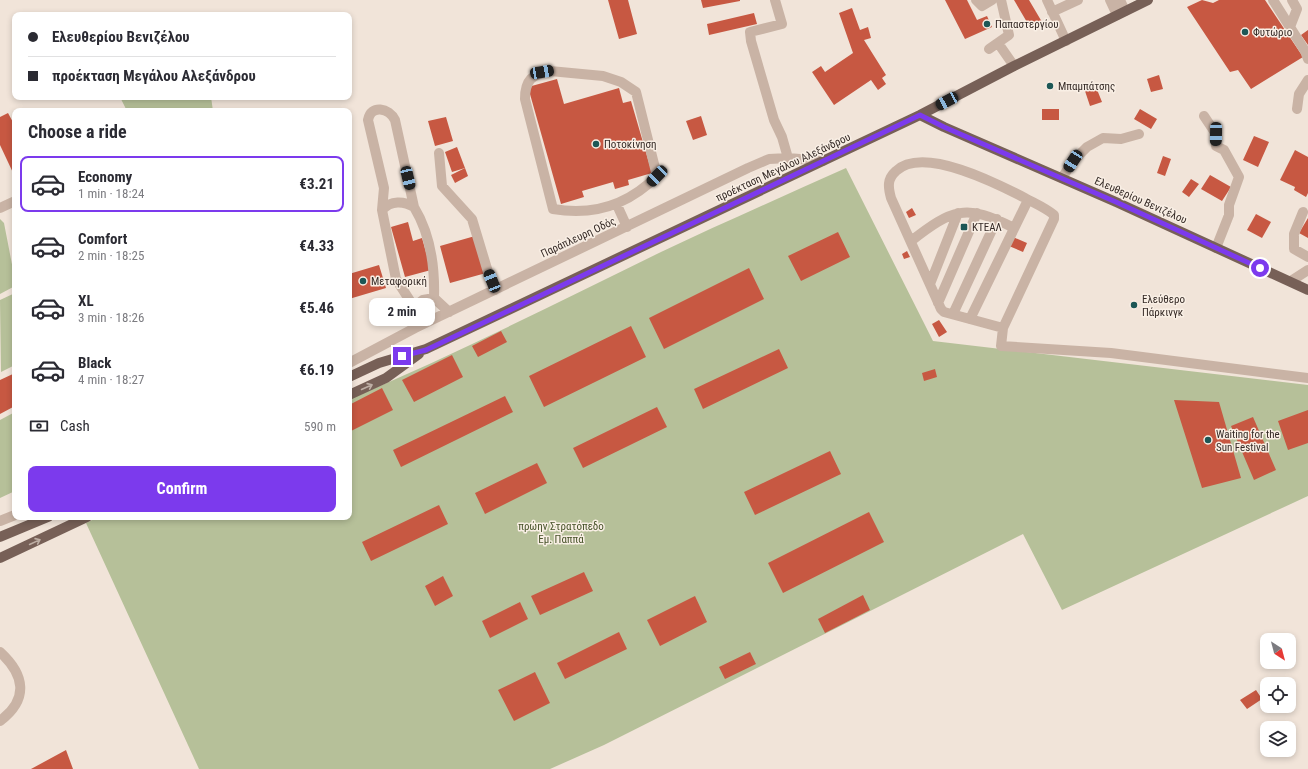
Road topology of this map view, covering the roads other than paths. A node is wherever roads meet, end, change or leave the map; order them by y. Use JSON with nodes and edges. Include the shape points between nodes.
{"nodes":[{"id":1,"x":775,"y":0,"type":"edge"},
{"id":2,"x":976,"y":0,"type":"edge"},
{"id":3,"x":992,"y":0,"type":"edge"},
{"id":4,"x":1001,"y":0,"type":"edge"},
{"id":5,"x":1046,"y":0,"type":"edge"},
{"id":6,"x":1078,"y":0,"type":"edge"},
{"id":7,"x":1110,"y":0,"type":"edge"},
{"id":8,"x":1120,"y":0,"type":"edge"},
{"id":9,"x":1148,"y":0,"type":"edge"},
{"id":10,"x":1273,"y":0,"type":"edge"},
{"id":11,"x":1292,"y":0,"type":"edge"},
{"id":12,"x":1052,"y":12,"type":"junction"},
{"id":13,"x":1121,"y":13,"type":"junction"},
{"id":14,"x":1290,"y":26,"type":"junction"},
{"id":15,"x":1066,"y":41,"type":"junction"},
{"id":16,"x":1308,"y":59,"type":"edge"},
{"id":17,"x":1014,"y":66,"type":"junction"},
{"id":18,"x":1308,"y":80,"type":"edge"},
{"id":19,"x":1297,"y":109,"type":"dead end"},
{"id":20,"x":920,"y":115,"type":"junction"},
{"id":21,"x":1204,"y":116,"type":"dead end"},
{"id":22,"x":1139,"y":134,"type":"dead end"},
{"id":23,"x":439,"y":153,"type":"dead end"},
{"id":24,"x":788,"y":158,"type":"junction"},
{"id":25,"x":823,"y":161,"type":"junction"},
{"id":26,"x":1062,"y":178,"type":"junction"},
{"id":27,"x":1028,"y":200,"type":"junction"},
{"id":28,"x":12,"y":202,"type":"edge"},
{"id":29,"x":617,"y":204,"type":"junction"},
{"id":30,"x":414,"y":207,"type":"junction"},
{"id":31,"x":0,"y":208,"type":"edge"},
{"id":32,"x":382,"y":210,"type":"junction"},
{"id":33,"x":1303,"y":212,"type":"dead end"},
{"id":34,"x":958,"y":213,"type":"junction"},
{"id":35,"x":978,"y":213,"type":"junction"},
{"id":36,"x":997,"y":219,"type":"junction"},
{"id":37,"x":627,"y":227,"type":"junction"},
{"id":38,"x":1014,"y":228,"type":"junction"},
{"id":39,"x":911,"y":241,"type":"junction"},
{"id":40,"x":1216,"y":248,"type":"junction"},
{"id":41,"x":1308,"y":257,"type":"edge"},
{"id":42,"x":1308,"y":270,"type":"edge"},
{"id":43,"x":1291,"y":281,"type":"junction"},
{"id":44,"x":930,"y":284,"type":"junction"},
{"id":45,"x":495,"y":290,"type":"junction"},
{"id":46,"x":1308,"y":290,"type":"edge"},
{"id":47,"x":434,"y":298,"type":"junction"},
{"id":48,"x":938,"y":303,"type":"junction"},
{"id":49,"x":414,"y":307,"type":"junction"},
{"id":50,"x":449,"y":312,"type":"junction"},
{"id":51,"x":953,"y":314,"type":"junction"},
{"id":52,"x":970,"y":319,"type":"junction"},
{"id":53,"x":415,"y":328,"type":"junction"},
{"id":54,"x":1003,"y":328,"type":"junction"},
{"id":55,"x":426,"y":350,"type":"junction"},
{"id":56,"x":352,"y":361,"type":"edge"},
{"id":57,"x":352,"y":376,"type":"edge"},
{"id":58,"x":1308,"y":378,"type":"edge"},
{"id":59,"x":352,"y":394,"type":"edge"},
{"id":60,"x":12,"y":516,"type":"edge"},
{"id":61,"x":41,"y":520,"type":"edge"},
{"id":62,"x":81,"y":520,"type":"edge"},
{"id":63,"x":0,"y":521,"type":"edge"},
{"id":64,"x":0,"y":537,"type":"edge"},
{"id":65,"x":0,"y":558,"type":"edge"},
{"id":66,"x":0,"y":652,"type":"edge"},
{"id":67,"x":0,"y":721,"type":"edge"}],
"edges":[{"from":1,"to":24,"type":"street","via":[[782,24],[750,32],[774,120]]},
{"from":2,"to":3,"type":"street","via":[[982,6]]},
{"from":4,"to":17,"type":"street","via":[[1009,34],[994,46]]},
{"from":5,"to":12,"type":"street"},
{"from":6,"to":12,"type":"street"},
{"from":7,"to":13,"type":"street"},
{"from":8,"to":13,"type":"street"},
{"from":9,"to":13,"type":"main road","name":"προέκταση Μεγάλου Αλεξάνδρου"},
{"from":10,"to":14,"type":"street"},
{"from":11,"to":14,"type":"street","via":[[1298,9]]},
{"from":12,"to":15,"type":"street"},
{"from":13,"to":15,"type":"main road","name":"προέκταση Μεγάλου Αλεξάνδρου"},
{"from":14,"to":16,"type":"street"},
{"from":15,"to":17,"type":"main road","name":"προέκταση Μεγάλου Αλεξάνδρου"},
{"from":17,"to":20,"type":"main road","name":"προέκταση Μεγάλου Αλεξάνδρου"},
{"from":18,"to":19,"type":"street","via":[[1299,94]]},
{"from":20,"to":25,"type":"main road","name":"προέκταση Μεγάλου Αλεξάνδρου"},
{"from":20,"to":26,"type":"main road","name":"Ελευθερίου Βενιζέλου"},
{"from":21,"to":40,"type":"street","via":[[1216,134],[1216,146],[1224,150],[1239,177],[1229,205],[1229,215]]},
{"from":22,"to":26,"type":"street","via":[[1121,139],[1103,138],[1087,147],[1073,161]]},
{"from":23,"to":45,"type":"street","via":[[442,186],[472,219]]},
{"from":24,"to":25,"type":"street","name":"Παράπλευρη Οδός"},
{"from":24,"to":37,"type":"street","name":"Παράπλευρη Οδός","via":[[769,159],[755,165]]},
{"from":25,"to":55,"type":"main road","name":"προέκταση Μεγάλου Αλεξάνδρου"},
{"from":26,"to":40,"type":"main road","name":"Ελευθερίου Βενιζέλου"},
{"from":27,"to":38,"type":"street"},
{"from":27,"to":39,"type":"street","via":[[993,181],[967,171],[916,162],[900,167],[891,176],[888,187]]},
{"from":27,"to":54,"type":"street","via":[[1055,217]]},
{"from":28,"to":31,"type":"street"},
{"from":29,"to":29,"type":"street","via":[[638,193],[657,176],[636,92],[621,82],[603,76],[550,71],[538,74],[526,84],[525,99],[553,208],[579,212]]},
{"from":29,"to":37,"type":"street"},
{"from":30,"to":32,"type":"street","via":[[397,202]]},
{"from":30,"to":32,"type":"street","via":[[395,120],[389,112],[380,109],[372,113],[368,120],[384,188]]},
{"from":30,"to":47,"type":"street","via":[[429,241],[435,272]]},
{"from":32,"to":49,"type":"street","via":[[396,279]]},
{"from":33,"to":41,"type":"street","via":[[1294,234],[1294,250]]},
{"from":34,"to":35,"type":"street"},
{"from":34,"to":39,"type":"street","via":[[942,219]]},
{"from":34,"to":44,"type":"street"},
{"from":35,"to":36,"type":"street"},
{"from":35,"to":48,"type":"street"},
{"from":36,"to":38,"type":"street"},
{"from":36,"to":51,"type":"street"},
{"from":37,"to":45,"type":"street","name":"Παράπλευρη Οδός"},
{"from":38,"to":52,"type":"street"},
{"from":39,"to":44,"type":"street"},
{"from":40,"to":43,"type":"main road","name":"Ελευθερίου Βενιζέλου"},
{"from":42,"to":43,"type":"street"},
{"from":43,"to":46,"type":"main road","name":"Ελευθερίου Βενιζέλου"},
{"from":44,"to":48,"type":"street"},
{"from":45,"to":50,"type":"street","name":"Παράπλευρη Οδός"},
{"from":47,"to":49,"type":"street","via":[[423,300]]},
{"from":47,"to":50,"type":"street"},
{"from":48,"to":51,"type":"street","via":[[943,311]]},
{"from":49,"to":53,"type":"street"},
{"from":50,"to":53,"type":"street","name":"Παράπλευρη Οδός"},
{"from":51,"to":52,"type":"street"},
{"from":52,"to":54,"type":"street"},
{"from":53,"to":56,"type":"street","name":"Παράπλευρη Οδός"},
{"from":54,"to":58,"type":"street","via":[[1001,346],[1111,353]]},
{"from":55,"to":57,"type":"main road","name":"προέκταση Μεγάλου Αλεξάνδρου","via":[[379,363]]},
{"from":59,"to":55,"type":"main road","name":"προέκταση Μεγάλου Αλεξάνδρου","one_way":true,"via":[[386,378]]},
{"from":60,"to":63,"type":"street"},
{"from":61,"to":64,"type":"main road"},
{"from":65,"to":62,"type":"main road","one_way":true},
{"from":66,"to":67,"type":"street","via":[[20,680],[21,691],[8,715]]}]}
